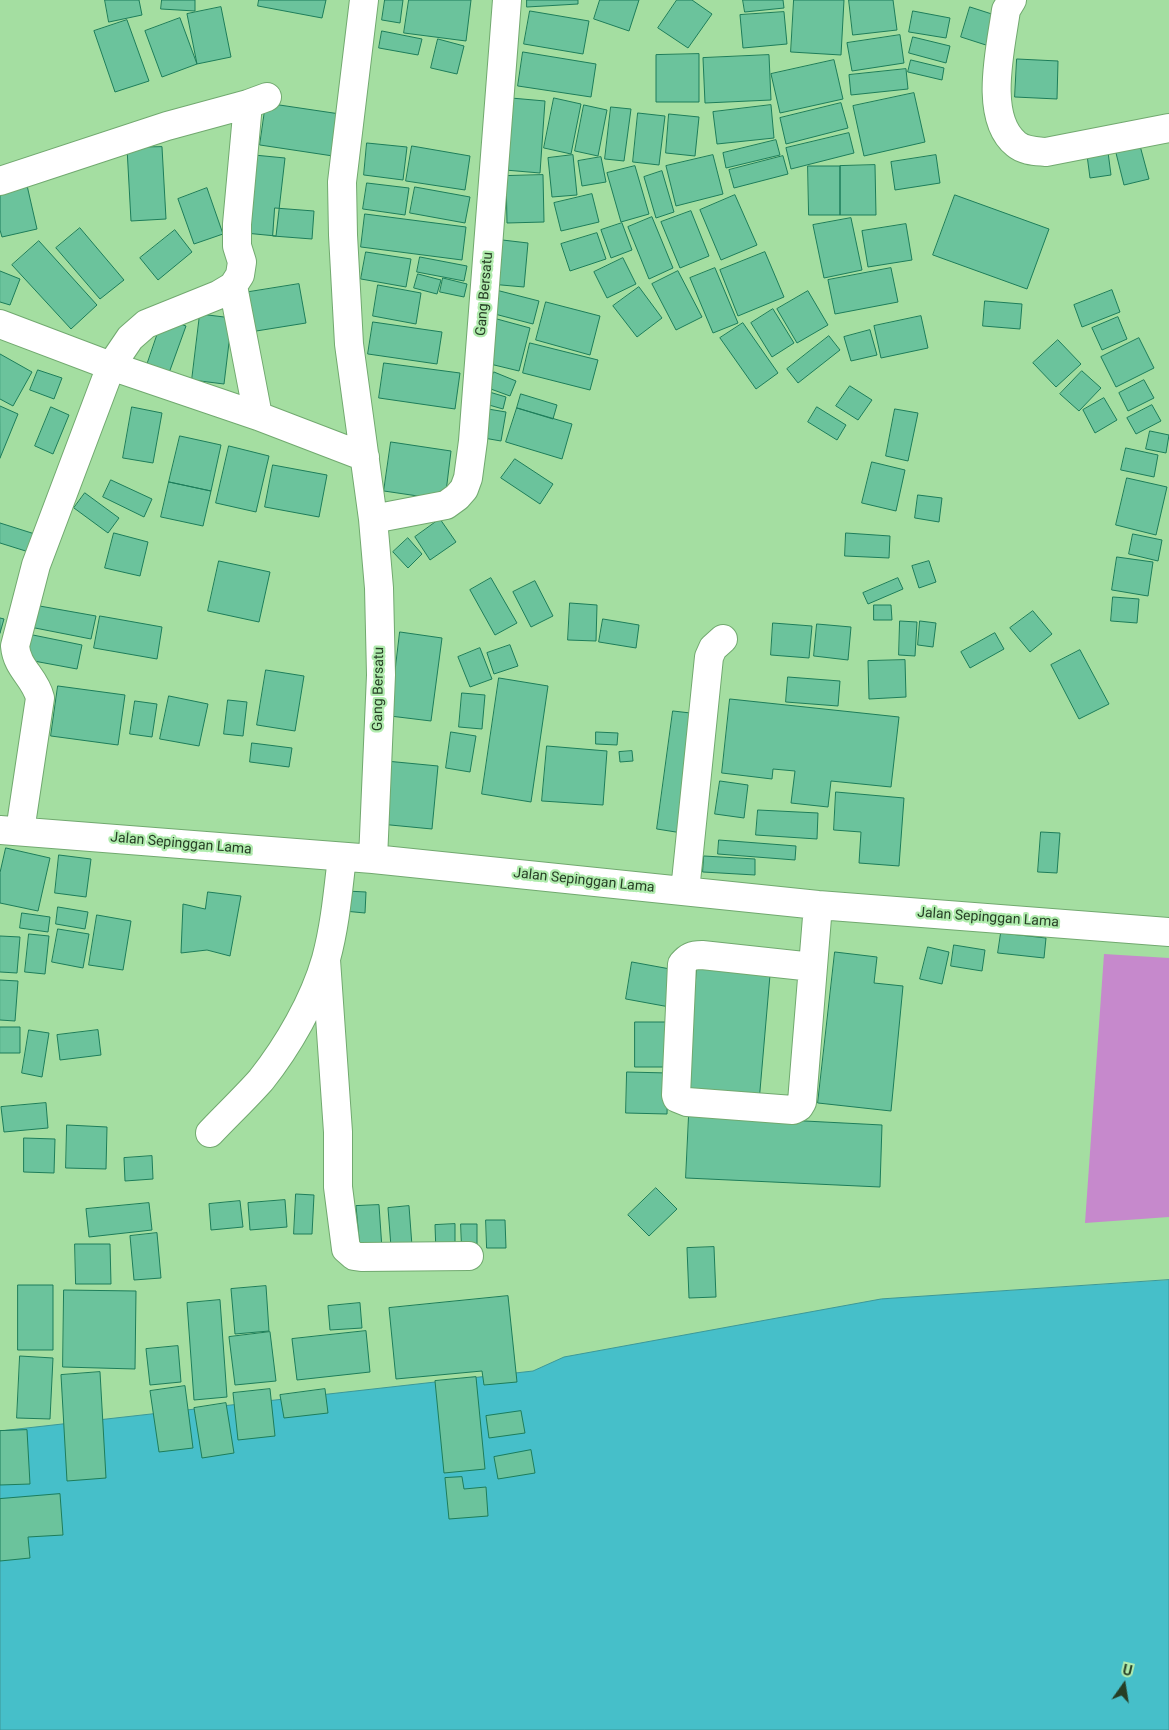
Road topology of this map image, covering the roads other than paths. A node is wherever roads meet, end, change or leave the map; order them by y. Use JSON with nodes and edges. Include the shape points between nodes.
{"nodes":[{"id":1,"x":364,"y":0,"type":"edge"},
{"id":2,"x":507,"y":0,"type":"edge"},
{"id":3,"x":1012,"y":0,"type":"edge"},
{"id":4,"x":1169,"y":128,"type":"edge"},
{"id":5,"x":0,"y":181,"type":"edge"},
{"id":6,"x":233,"y":286,"type":"junction"},
{"id":7,"x":0,"y":324,"type":"edge"},
{"id":8,"x":111,"y":366,"type":"junction"},
{"id":9,"x":258,"y":416,"type":"junction"},
{"id":10,"x":364,"y":457,"type":"junction"},
{"id":11,"x":373,"y":519,"type":"junction"},
{"id":12,"x":723,"y":639,"type":"dead end"},
{"id":13,"x":10,"y":830,"type":"edge"},
{"id":14,"x":342,"y":857,"type":"junction"},
{"id":15,"x":373,"y":859,"type":"junction"},
{"id":16,"x":685,"y":891,"type":"junction"},
{"id":17,"x":818,"y":905,"type":"junction"},
{"id":18,"x":1169,"y":932,"type":"edge"},
{"id":19,"x":326,"y":960,"type":"junction"},
{"id":20,"x":813,"y":967,"type":"junction"},
{"id":21,"x":210,"y":1133,"type":"dead end"},
{"id":22,"x":469,"y":1256,"type":"dead end"}],
"edges":[{"from":1,"to":10,"type":"street","name":"Gang Bersatu","via":[[342,182],[349,344]]},
{"from":2,"to":11,"type":"street","name":"Gang Bersatu","via":[[468,478],[457,498],[446,505]]},
{"from":3,"to":4,"type":"street","via":[[1006,10],[996,96],[998,113],[1006,132],[1017,145],[1030,151],[1046,152]]},
{"from":5,"to":6,"type":"street","via":[[167,126],[257,101],[237,224],[242,262],[240,275]]},
{"from":6,"to":8,"type":"street","via":[[146,324],[130,338]]},
{"from":6,"to":9,"type":"street"},
{"from":7,"to":8,"type":"street"},
{"from":8,"to":9,"type":"street"},
{"from":8,"to":13,"type":"street","via":[[36,565],[15,646],[21,666],[34,681],[40,698]]},
{"from":9,"to":10,"type":"street"},
{"from":10,"to":11,"type":"street","name":"Gang Bersatu"},
{"from":11,"to":15,"type":"street","name":"Gang Bersatu","via":[[381,675]]},
{"from":12,"to":16,"type":"street","via":[[709,657]]},
{"from":13,"to":14,"type":"street","name":"Jalan Sepinggan Lama"},
{"from":14,"to":15,"type":"street","name":"Jalan Sepinggan Lama"},
{"from":14,"to":19,"type":"street"},
{"from":15,"to":16,"type":"street","name":"Jalan Sepinggan Lama"},
{"from":16,"to":17,"type":"street","name":"Jalan Sepinggan Lama"},
{"from":17,"to":18,"type":"street","name":"Jalan Sepinggan Lama"},
{"from":17,"to":20,"type":"street"},
{"from":19,"to":21,"type":"street","via":[[296,1028],[261,1079]]},
{"from":19,"to":22,"type":"street","via":[[338,1132],[338,1187],[346,1249],[361,1257]]},
{"from":20,"to":20,"type":"street","via":[[702,955],[687,958],[682,964],[678,1098],[687,1102],[793,1110],[799,1107]]}]}
